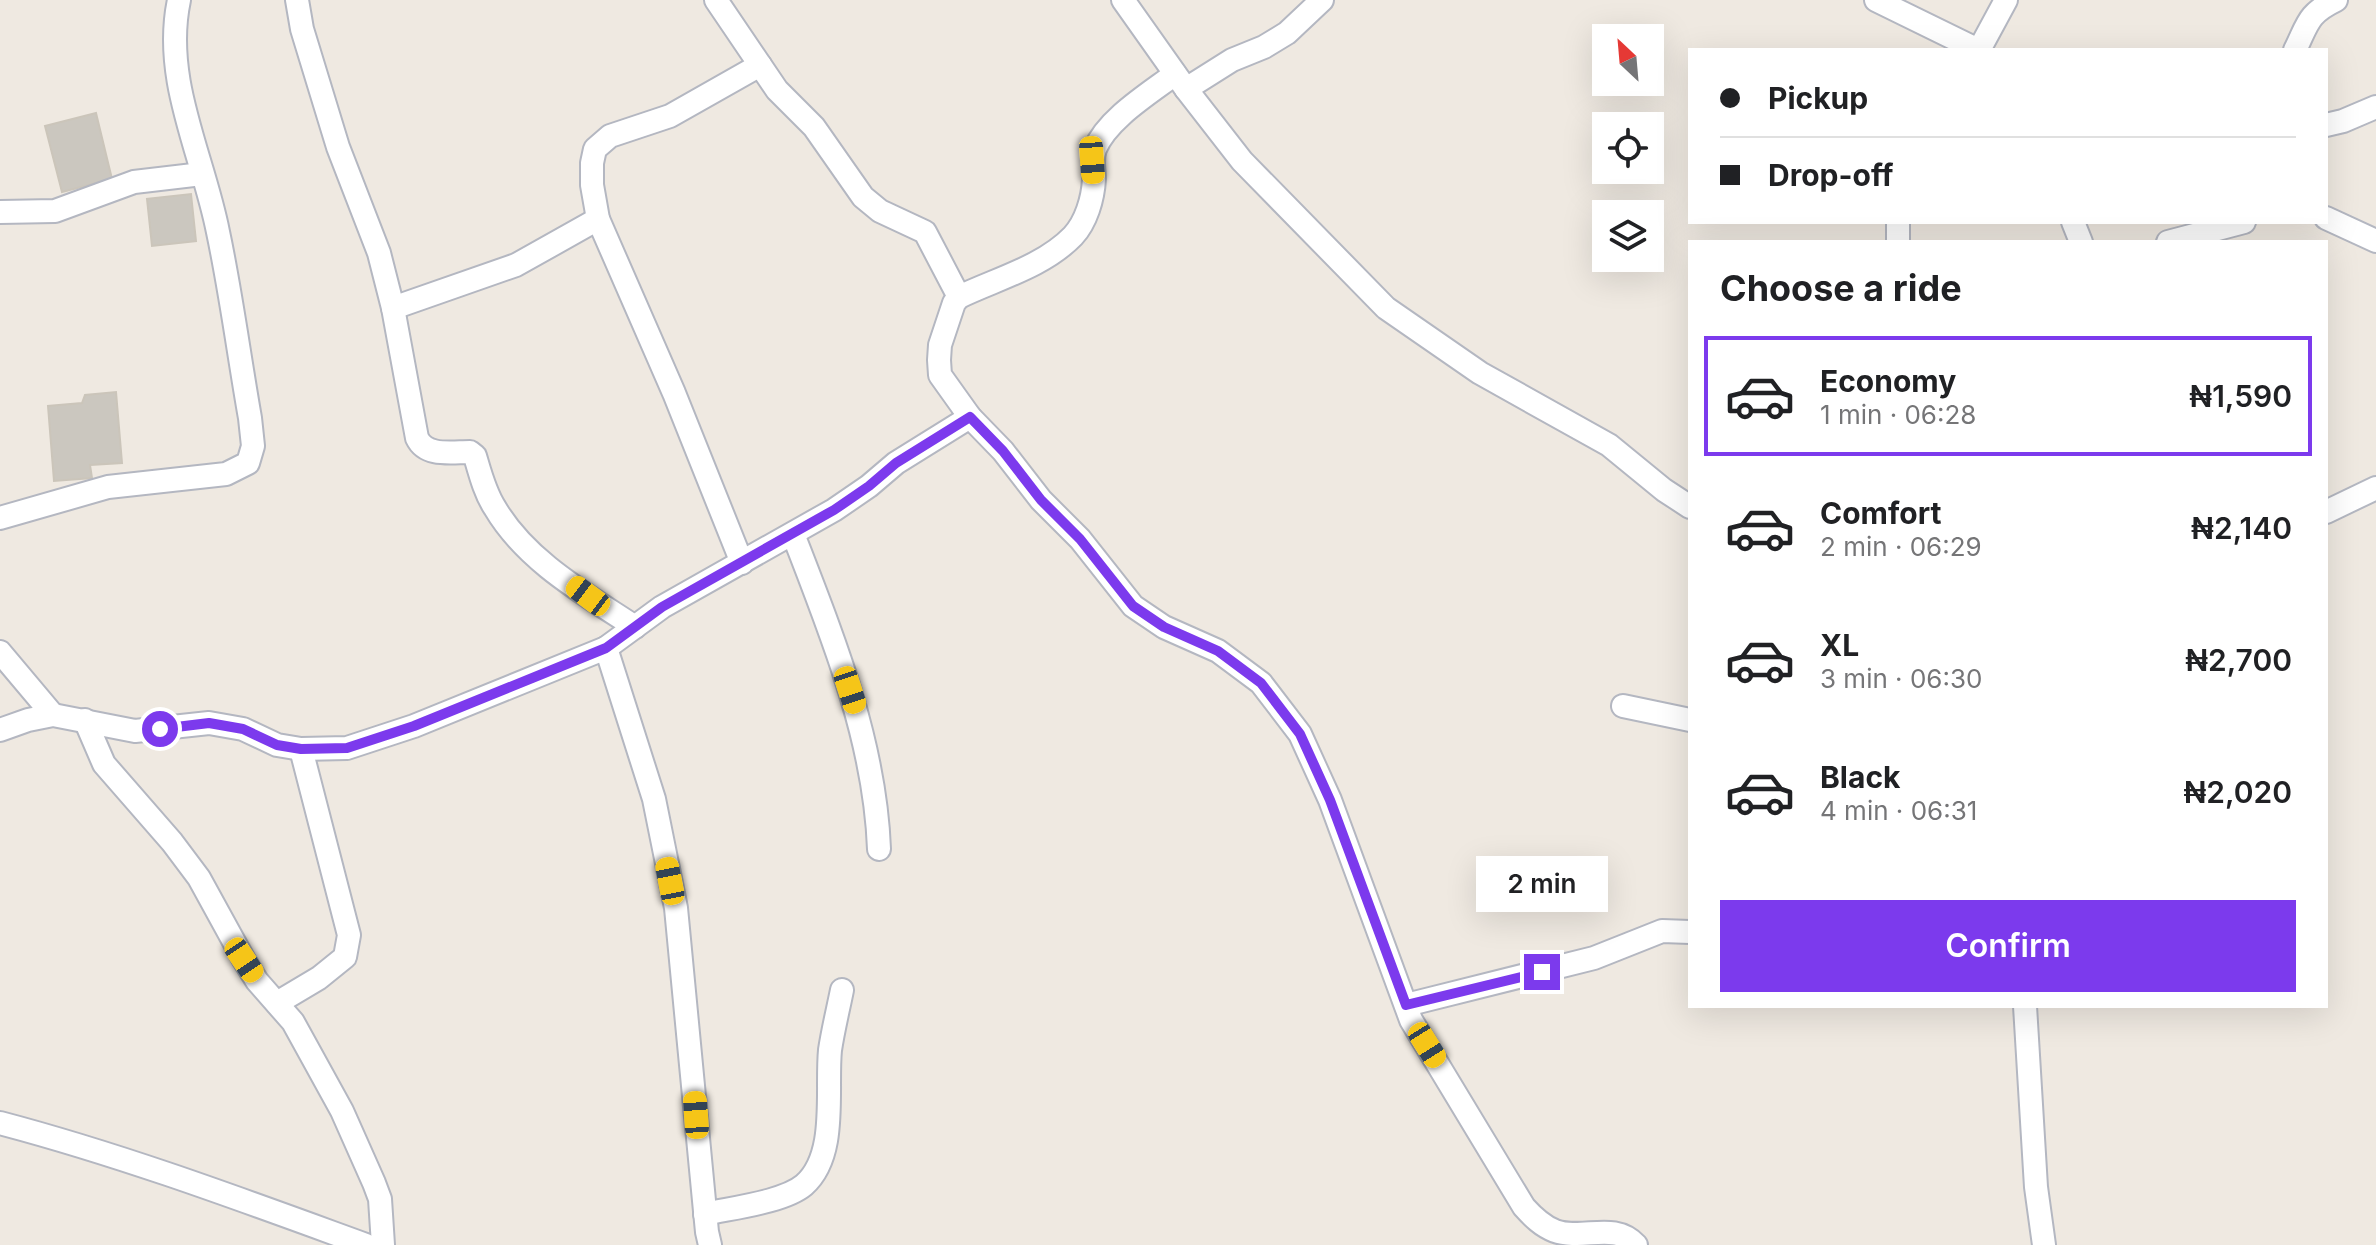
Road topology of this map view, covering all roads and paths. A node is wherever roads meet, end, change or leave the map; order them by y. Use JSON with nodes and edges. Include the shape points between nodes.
{"nodes":[{"id":1,"x":179,"y":0,"type":"edge"},
{"id":2,"x":297,"y":0,"type":"edge"},
{"id":3,"x":716,"y":0,"type":"edge"},
{"id":4,"x":1123,"y":0,"type":"edge"},
{"id":5,"x":1322,"y":0,"type":"edge"},
{"id":6,"x":1876,"y":0,"type":"edge"},
{"id":7,"x":2006,"y":0,"type":"edge"},
{"id":8,"x":2336,"y":0,"type":"edge"},
{"id":9,"x":1949,"y":44,"type":"edge"},
{"id":10,"x":1969,"y":48,"type":"edge"},
{"id":11,"x":1980,"y":48,"type":"edge"},
{"id":12,"x":2296,"y":48,"type":"edge"},
{"id":13,"x":760,"y":65,"type":"junction"},
{"id":14,"x":1181,"y":81,"type":"junction"},
{"id":15,"x":2376,"y":107,"type":"edge"},
{"id":16,"x":2328,"y":125,"type":"edge"},
{"id":17,"x":202,"y":174,"type":"junction"},
{"id":18,"x":0,"y":212,"type":"edge"},
{"id":19,"x":598,"y":219,"type":"junction"},
{"id":20,"x":2328,"y":219,"type":"edge"},
{"id":21,"x":2236,"y":224,"type":"edge"},
{"id":22,"x":2176,"y":240,"type":"edge"},
{"id":23,"x":2376,"y":241,"type":"edge"},
{"id":24,"x":959,"y":297,"type":"junction"},
{"id":25,"x":393,"y":308,"type":"junction"},
{"id":26,"x":970,"y":417,"type":"junction"},
{"id":27,"x":2376,"y":488,"type":"edge"},
{"id":28,"x":1688,"y":506,"type":"edge"},
{"id":29,"x":2328,"y":511,"type":"edge"},
{"id":30,"x":0,"y":518,"type":"edge"},
{"id":31,"x":793,"y":534,"type":"junction"},
{"id":32,"x":742,"y":563,"type":"junction"},
{"id":33,"x":635,"y":627,"type":"junction"},
{"id":34,"x":606,"y":648,"type":"junction"},
{"id":35,"x":0,"y":653,"type":"edge"},
{"id":36,"x":1623,"y":706,"type":"dead end"},
{"id":37,"x":53,"y":715,"type":"junction"},
{"id":38,"x":85,"y":720,"type":"junction"},
{"id":39,"x":1688,"y":720,"type":"edge"},
{"id":40,"x":0,"y":730,"type":"edge"},
{"id":41,"x":301,"y":749,"type":"junction"},
{"id":42,"x":879,"y":849,"type":"dead end"},
{"id":43,"x":1688,"y":932,"type":"edge"},
{"id":44,"x":842,"y":990,"type":"dead end"},
{"id":45,"x":277,"y":1003,"type":"junction"},
{"id":46,"x":1406,"y":1005,"type":"junction"},
{"id":47,"x":2025,"y":1008,"type":"edge"},
{"id":48,"x":0,"y":1123,"type":"edge"},
{"id":49,"x":705,"y":1214,"type":"junction"},
{"id":50,"x":366,"y":1245,"type":"edge"},
{"id":51,"x":383,"y":1245,"type":"edge"},
{"id":52,"x":710,"y":1245,"type":"edge"},
{"id":53,"x":1636,"y":1245,"type":"edge"},
{"id":54,"x":2044,"y":1245,"type":"edge"}],
"edges":[{"from":1,"to":17,"type":"street","via":[[175,53]]},
{"from":2,"to":25,"type":"street","via":[[338,147],[379,253]]},
{"from":3,"to":13,"type":"street"},
{"from":4,"to":14,"type":"street"},
{"from":5,"to":14,"type":"street","via":[[1264,47]]},
{"from":6,"to":9,"type":"street"},
{"from":7,"to":11,"type":"street"},
{"from":8,"to":12,"type":"street","via":[[2305,23]]},
{"from":9,"to":10,"type":"street"},
{"from":13,"to":19,"type":"street","via":[[670,116],[610,136],[595,149],[592,185]]},
{"from":13,"to":24,"type":"street","via":[[814,127],[863,197],[925,232]]},
{"from":14,"to":24,"type":"street","via":[[1128,109],[1102,136],[1092,160],[1088,211],[1073,236],[1034,264]]},
{"from":14,"to":28,"type":"street","via":[[1242,161],[1386,308],[1480,373],[1609,445]]},
{"from":15,"to":16,"type":"street"},
{"from":17,"to":18,"type":"street","via":[[134,182],[55,211]]},
{"from":17,"to":30,"type":"street","via":[[218,230],[250,418],[253,446],[248,463],[226,474],[108,487]]},
{"from":19,"to":25,"type":"street","via":[[516,265]]},
{"from":19,"to":32,"type":"street"},
{"from":20,"to":23,"type":"street"},
{"from":21,"to":22,"type":"street"},
{"from":24,"to":26,"type":"street","via":[[940,345],[940,375]]},
{"from":25,"to":33,"type":"street","via":[[421,447],[475,456],[494,507],[515,535],[537,558]]},
{"from":26,"to":31,"type":"street"},
{"from":26,"to":46,"type":"street","via":[[1133,606],[1164,627],[1218,651],[1261,683],[1300,734]]},
{"from":27,"to":29,"type":"street"},
{"from":31,"to":32,"type":"street"},
{"from":31,"to":42,"type":"street","via":[[860,722]]},
{"from":32,"to":33,"type":"street"},
{"from":33,"to":34,"type":"street"},
{"from":34,"to":41,"type":"street","via":[[414,726],[347,748]]},
{"from":34,"to":49,"type":"street","via":[[654,799],[676,908]]},
{"from":35,"to":37,"type":"street"},
{"from":36,"to":39,"type":"street"},
{"from":37,"to":38,"type":"street"},
{"from":37,"to":40,"type":"street"},
{"from":38,"to":41,"type":"street","via":[[135,731],[209,723]]},
{"from":38,"to":45,"type":"street","via":[[104,764],[199,878],[244,960]]},
{"from":41,"to":45,"type":"street","via":[[349,935],[345,957]]},
{"from":43,"to":46,"type":"street","via":[[1662,931],[1594,958]]},
{"from":44,"to":49,"type":"street","via":[[831,1048],[823,1158],[803,1186]]},
{"from":45,"to":51,"type":"street","via":[[316,1060],[360,1150],[380,1199]]},
{"from":46,"to":53,"type":"street","via":[[1524,1207],[1557,1232],[1616,1232]]},
{"from":47,"to":54,"type":"street"},
{"from":48,"to":50,"type":"street","via":[[190,1181]]},
{"from":49,"to":52,"type":"street"}]}
